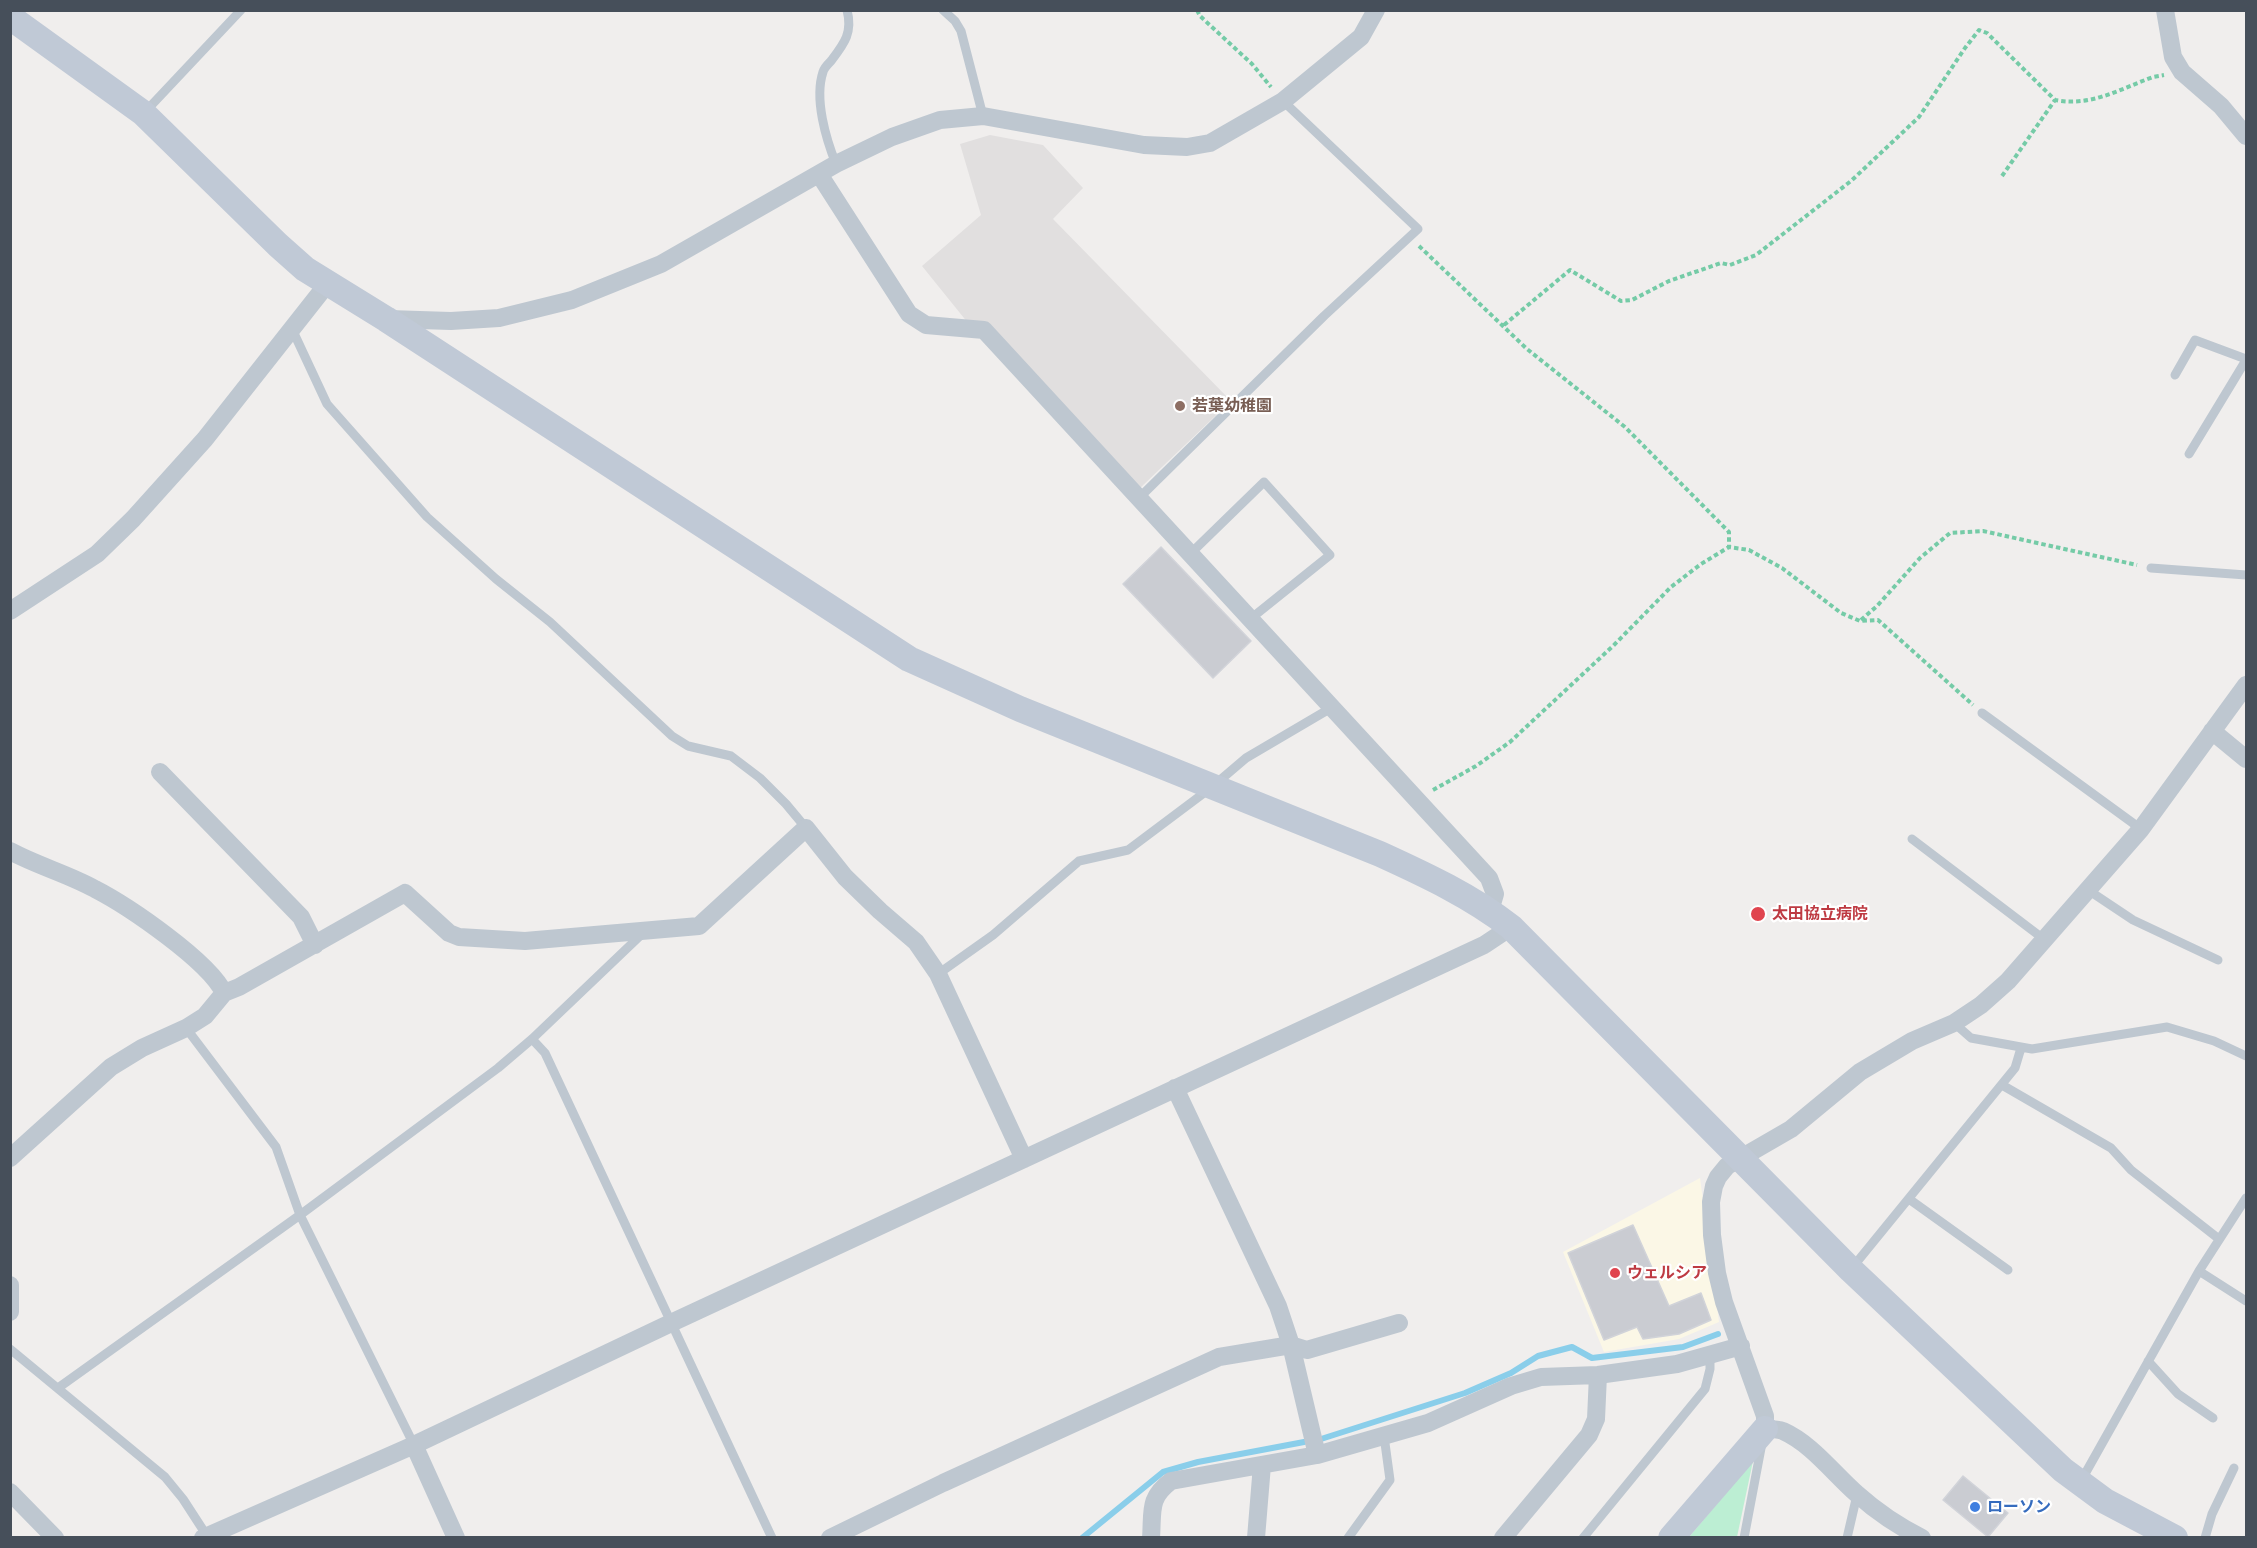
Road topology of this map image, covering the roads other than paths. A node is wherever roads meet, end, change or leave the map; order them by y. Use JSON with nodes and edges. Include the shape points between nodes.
{"nodes":[{"id":1,"x":241,"y":10,"type":"edge"},
{"id":2,"x":847,"y":10,"type":"edge"},
{"id":3,"x":943,"y":10,"type":"edge"},
{"id":4,"x":1376,"y":10,"type":"edge"},
{"id":5,"x":2165,"y":10,"type":"edge"},
{"id":6,"x":10,"y":17,"type":"edge"},
{"id":7,"x":1283,"y":101,"type":"junction"},
{"id":8,"x":143,"y":113,"type":"junction"},
{"id":9,"x":982,"y":116,"type":"junction"},
{"id":10,"x":2247,"y":136,"type":"edge"},
{"id":11,"x":836,"y":164,"type":"junction"},
{"id":12,"x":819,"y":174,"type":"junction"},
{"id":13,"x":328,"y":284,"type":"junction"},
{"id":14,"x":386,"y":319,"type":"junction"},
{"id":15,"x":292,"y":328,"type":"junction"},
{"id":16,"x":2247,"y":360,"type":"edge"},
{"id":17,"x":2175,"y":375,"type":"dead end"},
{"id":18,"x":2189,"y":454,"type":"dead end"},
{"id":19,"x":1138,"y":499,"type":"junction"},
{"id":20,"x":1189,"y":555,"type":"junction"},
{"id":21,"x":2151,"y":568,"type":"road end"},
{"id":22,"x":2247,"y":575,"type":"edge"},
{"id":23,"x":10,"y":611,"type":"edge"},
{"id":24,"x":1249,"y":620,"type":"junction"},
{"id":25,"x":2247,"y":685,"type":"edge"},
{"id":26,"x":1331,"y":708,"type":"junction"},
{"id":27,"x":1982,"y":713,"type":"road end"},
{"id":28,"x":2212,"y":731,"type":"junction"},
{"id":29,"x":2247,"y":759,"type":"edge"},
{"id":30,"x":160,"y":772,"type":"dead end"},
{"id":31,"x":1212,"y":787,"type":"junction"},
{"id":32,"x":806,"y":828,"type":"junction"},
{"id":33,"x":2141,"y":829,"type":"junction"},
{"id":34,"x":1912,"y":840,"type":"dead end"},
{"id":35,"x":10,"y":851,"type":"edge"},
{"id":36,"x":2088,"y":890,"type":"junction"},
{"id":37,"x":1490,"y":911,"type":"junction"},
{"id":38,"x":1511,"y":927,"type":"junction"},
{"id":39,"x":646,"y":930,"type":"junction"},
{"id":40,"x":2045,"y":940,"type":"junction"},
{"id":41,"x":315,"y":945,"type":"junction"},
{"id":42,"x":2218,"y":960,"type":"dead end"},
{"id":43,"x":938,"y":974,"type":"junction"},
{"id":44,"x":224,"y":993,"type":"junction"},
{"id":45,"x":1954,"y":1023,"type":"junction"},
{"id":46,"x":186,"y":1028,"type":"junction"},
{"id":47,"x":532,"y":1039,"type":"junction"},
{"id":48,"x":2021,"y":1048,"type":"junction"},
{"id":49,"x":2247,"y":1056,"type":"edge"},
{"id":50,"x":2002,"y":1085,"type":"junction"},
{"id":51,"x":1175,"y":1088,"type":"junction"},
{"id":52,"x":10,"y":1158,"type":"edge"},
{"id":53,"x":1740,"y":1158,"type":"junction"},
{"id":54,"x":1024,"y":1159,"type":"junction"},
{"id":55,"x":2247,"y":1198,"type":"edge"},
{"id":56,"x":1909,"y":1199,"type":"junction"},
{"id":57,"x":300,"y":1215,"type":"junction"},
{"id":58,"x":2219,"y":1239,"type":"junction"},
{"id":59,"x":1851,"y":1270,"type":"junction"},
{"id":60,"x":2008,"y":1270,"type":"dead end"},
{"id":61,"x":2199,"y":1272,"type":"junction"},
{"id":62,"x":10,"y":1286,"type":"edge"},
{"id":63,"x":2247,"y":1301,"type":"edge"},
{"id":64,"x":10,"y":1312,"type":"edge"},
{"id":65,"x":671,"y":1323,"type":"junction"},
{"id":66,"x":1399,"y":1323,"type":"dead end"},
{"id":67,"x":1291,"y":1346,"type":"junction"},
{"id":68,"x":1741,"y":1346,"type":"junction"},
{"id":69,"x":10,"y":1349,"type":"edge"},
{"id":70,"x":1710,"y":1354,"type":"junction"},
{"id":71,"x":2148,"y":1361,"type":"junction"},
{"id":72,"x":1598,"y":1375,"type":"junction"},
{"id":73,"x":58,"y":1388,"type":"junction"},
{"id":74,"x":2213,"y":1418,"type":"dead end"},
{"id":75,"x":1765,"y":1429,"type":"junction"},
{"id":76,"x":1384,"y":1436,"type":"junction"},
{"id":77,"x":414,"y":1445,"type":"junction"},
{"id":78,"x":1317,"y":1455,"type":"junction"},
{"id":79,"x":1263,"y":1465,"type":"junction"},
{"id":80,"x":2234,"y":1468,"type":"dead end"},
{"id":81,"x":2080,"y":1483,"type":"junction"},
{"id":82,"x":10,"y":1492,"type":"edge"},
{"id":83,"x":1857,"y":1495,"type":"junction"},
{"id":84,"x":205,"y":1537,"type":"edge"},
{"id":85,"x":55,"y":1538,"type":"edge"},
{"id":86,"x":456,"y":1538,"type":"edge"},
{"id":87,"x":772,"y":1538,"type":"edge"},
{"id":88,"x":830,"y":1538,"type":"edge"},
{"id":89,"x":1151,"y":1538,"type":"edge"},
{"id":90,"x":1257,"y":1538,"type":"edge"},
{"id":91,"x":1348,"y":1538,"type":"edge"},
{"id":92,"x":1503,"y":1538,"type":"edge"},
{"id":93,"x":1583,"y":1538,"type":"edge"},
{"id":94,"x":1671,"y":1538,"type":"edge"},
{"id":95,"x":1744,"y":1538,"type":"edge"},
{"id":96,"x":1847,"y":1538,"type":"edge"},
{"id":97,"x":1922,"y":1538,"type":"edge"},
{"id":98,"x":2175,"y":1538,"type":"edge"},
{"id":99,"x":2205,"y":1538,"type":"edge"}],
"edges":[{"from":1,"to":8,"type":"lane"},
{"from":2,"to":11,"type":"lane","via":[[849,37],[823,71],[820,93],[824,133]]},
{"from":3,"to":9,"type":"lane","via":[[961,31]]},
{"from":4,"to":7,"type":"street","via":[[1361,37]]},
{"from":5,"to":10,"type":"street","via":[[2173,57],[2182,72],[2221,106]]},
{"from":6,"to":8,"type":"street"},
{"from":7,"to":9,"type":"street","via":[[1210,143],[1187,147],[1144,146]]},
{"from":7,"to":19,"type":"lane","via":[[1418,229]]},
{"from":8,"to":13,"type":"street","via":[[278,245]]},
{"from":9,"to":11,"type":"street","via":[[940,120],[892,137]]},
{"from":11,"to":12,"type":"street"},
{"from":12,"to":14,"type":"street","via":[[662,264],[572,300],[499,318]]},
{"from":12,"to":19,"type":"street","via":[[909,314],[926,325],[984,330]]},
{"from":13,"to":14,"type":"street"},
{"from":13,"to":15,"type":"street"},
{"from":14,"to":31,"type":"street","via":[[909,659]]},
{"from":15,"to":23,"type":"street","via":[[205,439],[133,519],[97,554]]},
{"from":15,"to":32,"type":"lane","via":[[327,404],[427,517],[550,622],[672,736],[688,746],[731,756],[773,791]]},
{"from":16,"to":17,"type":"lane","via":[[2195,340]]},
{"from":16,"to":18,"type":"lane"},
{"from":19,"to":20,"type":"street"},
{"from":20,"to":24,"type":"street"},
{"from":20,"to":24,"type":"lane","via":[[1264,482],[1330,555]]},
{"from":21,"to":22,"type":"lane"},
{"from":24,"to":26,"type":"street"},
{"from":25,"to":28,"type":"street"},
{"from":26,"to":31,"type":"lane","via":[[1246,758]]},
{"from":26,"to":37,"type":"street","via":[[1489,878],[1495,894]]},
{"from":27,"to":33,"type":"lane"},
{"from":28,"to":29,"type":"street"},
{"from":28,"to":33,"type":"street"},
{"from":30,"to":41,"type":"street","via":[[301,917]]},
{"from":31,"to":37,"type":"street","via":[[1434,878]]},
{"from":31,"to":43,"type":"lane","via":[[1128,850],[1079,861],[993,935]]},
{"from":32,"to":39,"type":"street","via":[[699,926]]},
{"from":32,"to":43,"type":"street","via":[[845,877],[916,942]]},
{"from":33,"to":36,"type":"street"},
{"from":34,"to":40,"type":"lane"},
{"from":35,"to":44,"type":"street","via":[[94,888],[135,913],[197,960],[219,982]]},
{"from":36,"to":40,"type":"street"},
{"from":36,"to":42,"type":"lane","via":[[2133,920]]},
{"from":37,"to":38,"type":"street"},
{"from":38,"to":51,"type":"street","via":[[1484,945]]},
{"from":38,"to":53,"type":"street"},
{"from":39,"to":41,"type":"street","via":[[525,941],[459,937],[449,933],[405,893]]},
{"from":39,"to":47,"type":"lane"},
{"from":40,"to":45,"type":"street","via":[[1994,994]]},
{"from":41,"to":44,"type":"street"},
{"from":43,"to":54,"type":"street"},
{"from":44,"to":46,"type":"street","via":[[205,1016]]},
{"from":45,"to":48,"type":"lane","via":[[1971,1038]]},
{"from":45,"to":53,"type":"street","via":[[1880,1059],[1791,1129]]},
{"from":46,"to":52,"type":"street","via":[[111,1067]]},
{"from":46,"to":57,"type":"lane","via":[[276,1146]]},
{"from":47,"to":57,"type":"lane"},
{"from":47,"to":65,"type":"lane","via":[[545,1053]]},
{"from":48,"to":49,"type":"lane","via":[[2167,1027]]},
{"from":48,"to":50,"type":"lane","via":[[2015,1068]]},
{"from":50,"to":56,"type":"lane"},
{"from":50,"to":58,"type":"lane","via":[[2111,1148],[2131,1170]]},
{"from":51,"to":54,"type":"street"},
{"from":51,"to":67,"type":"street","via":[[1278,1306]]},
{"from":53,"to":59,"type":"street"},
{"from":53,"to":68,"type":"street","via":[[1718,1177],[1711,1202],[1717,1273]]},
{"from":54,"to":65,"type":"street"},
{"from":55,"to":58,"type":"lane"},
{"from":56,"to":59,"type":"lane"},
{"from":56,"to":60,"type":"lane"},
{"from":57,"to":73,"type":"lane"},
{"from":57,"to":77,"type":"lane"},
{"from":58,"to":61,"type":"lane"},
{"from":59,"to":81,"type":"street"},
{"from":61,"to":63,"type":"lane"},
{"from":61,"to":71,"type":"lane"},
{"from":62,"to":64,"type":"street"},
{"from":65,"to":77,"type":"street"},
{"from":65,"to":87,"type":"lane"},
{"from":66,"to":67,"type":"street","via":[[1307,1350]]},
{"from":67,"to":78,"type":"street"},
{"from":67,"to":88,"type":"street","via":[[1219,1357]]},
{"from":68,"to":70,"type":"street"},
{"from":68,"to":75,"type":"street","via":[[1765,1416]]},
{"from":69,"to":73,"type":"lane"},
{"from":70,"to":72,"type":"street","via":[[1677,1364]]},
{"from":70,"to":93,"type":"lane","via":[[1705,1389]]},
{"from":71,"to":74,"type":"lane","via":[[2178,1394]]},
{"from":71,"to":81,"type":"lane"},
{"from":72,"to":76,"type":"street","via":[[1541,1377],[1511,1386],[1428,1424]]},
{"from":72,"to":92,"type":"street","via":[[1596,1419],[1589,1435]]},
{"from":73,"to":84,"type":"lane","via":[[165,1477],[183,1498]]},
{"from":75,"to":83,"type":"street","via":[[1781,1431],[1796,1439]]},
{"from":75,"to":94,"type":"street"},
{"from":75,"to":95,"type":"lane"},
{"from":76,"to":78,"type":"street"},
{"from":76,"to":91,"type":"lane","via":[[1390,1480]]},
{"from":77,"to":84,"type":"street"},
{"from":77,"to":86,"type":"street"},
{"from":78,"to":79,"type":"street"},
{"from":79,"to":89,"type":"street","via":[[1171,1481],[1153,1500]]},
{"from":79,"to":90,"type":"street"},
{"from":80,"to":99,"type":"lane"},
{"from":81,"to":98,"type":"street","via":[[2105,1501]]},
{"from":82,"to":85,"type":"street"},
{"from":83,"to":96,"type":"lane"},
{"from":83,"to":97,"type":"street"}]}
